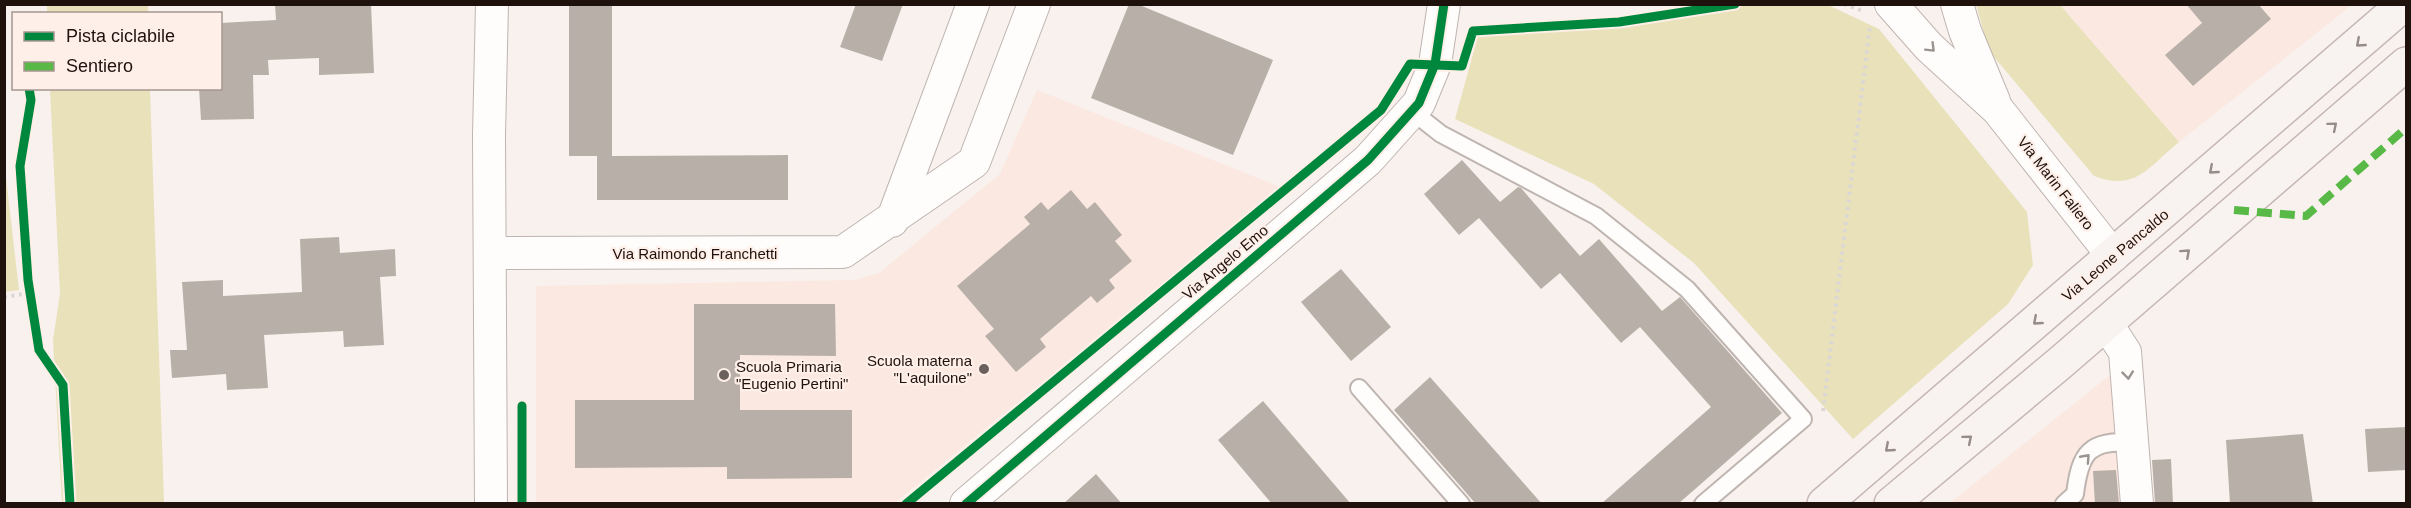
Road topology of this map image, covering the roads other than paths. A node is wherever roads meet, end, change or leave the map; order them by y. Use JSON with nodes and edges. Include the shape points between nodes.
{"nodes":[{"id":1,"x":492,"y":4,"type":"edge"},
{"id":2,"x":973,"y":4,"type":"edge"},
{"id":3,"x":1034,"y":4,"type":"edge"},
{"id":4,"x":1444,"y":4,"type":"edge"},
{"id":5,"x":1891,"y":4,"type":"edge"},
{"id":6,"x":1958,"y":4,"type":"edge"},
{"id":7,"x":2404,"y":4,"type":"edge"},
{"id":8,"x":2406,"y":64,"type":"edge"},
{"id":9,"x":1998,"y":110,"type":"junction"},
{"id":10,"x":1413,"y":112,"type":"junction"},
{"id":11,"x":892,"y":221,"type":"junction"},
{"id":12,"x":490,"y":253,"type":"junction"},
{"id":13,"x":2113,"y":256,"type":"junction"},
{"id":14,"x":2142,"y":292,"type":"junction"},
{"id":15,"x":2106,"y":323,"type":"junction"},
{"id":16,"x":1359,"y":388,"type":"dead end"},
{"id":17,"x":2133,"y":443,"type":"junction"},
{"id":18,"x":491,"y":504,"type":"edge"},
{"id":19,"x":966,"y":504,"type":"edge"},
{"id":20,"x":1461,"y":504,"type":"edge"},
{"id":21,"x":1703,"y":504,"type":"edge"},
{"id":22,"x":1824,"y":504,"type":"edge"},
{"id":23,"x":1891,"y":504,"type":"edge"},
{"id":24,"x":2064,"y":504,"type":"edge"},
{"id":25,"x":2137,"y":504,"type":"edge"}],
"edges":[{"from":1,"to":12,"type":"street"},
{"from":2,"to":11,"type":"street"},
{"from":3,"to":11,"type":"street","name":"Via Raimondo Franchetti","via":[[974,162]]},
{"from":4,"to":10,"type":"street","name":"Via Angelo Emo","via":[[1436,64]]},
{"from":5,"to":9,"type":"street","name":"Via Marin Faliero","one_way":true,"via":[[1929,47]]},
{"from":6,"to":9,"type":"street","name":"Via Marin Faliero"},
{"from":7,"to":13,"type":"main road","name":"Via Leone Pancaldo","one_way":true},
{"from":14,"to":8,"type":"main road","one_way":true},
{"from":9,"to":13,"type":"street","name":"Via Marin Faliero"},
{"from":10,"to":19,"type":"street","name":"Via Angelo Emo","via":[[1368,160]]},
{"from":10,"to":21,"type":"lane","via":[[1441,134],[1596,216],[1687,290],[1803,419]]},
{"from":11,"to":12,"type":"street","name":"Via Raimondo Franchetti","via":[[843,252]]},
{"from":12,"to":18,"type":"street"},
{"from":13,"to":14,"type":"main road"},
{"from":13,"to":22,"type":"main road","name":"Via Leone Pancaldo","one_way":true},
{"from":14,"to":15,"type":"main road"},
{"from":15,"to":17,"type":"street","one_way":true,"via":[[2125,352]]},
{"from":23,"to":15,"type":"main road","one_way":true},
{"from":16,"to":20,"type":"lane"},
{"from":24,"to":17,"type":"lane","one_way":true,"via":[[2075,494],[2078,467],[2086,454],[2110,441]]},
{"from":17,"to":25,"type":"street"}]}
